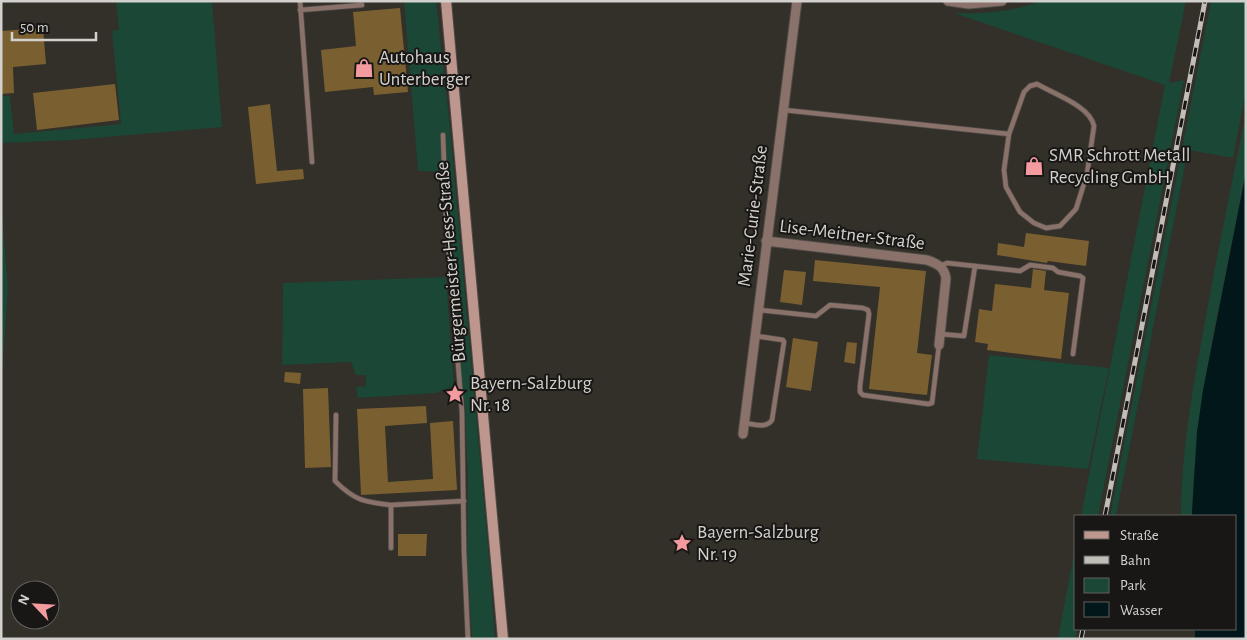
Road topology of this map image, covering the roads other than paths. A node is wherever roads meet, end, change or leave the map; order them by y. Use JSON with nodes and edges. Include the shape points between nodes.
{"nodes":[{"id":1,"x":300,"y":1,"type":"edge"},
{"id":2,"x":447,"y":1,"type":"edge"},
{"id":3,"x":797,"y":1,"type":"edge"},
{"id":4,"x":948,"y":1,"type":"edge"},
{"id":5,"x":1002,"y":1,"type":"edge"},
{"id":6,"x":362,"y":5,"type":"dead end"},
{"id":7,"x":300,"y":10,"type":"junction"},
{"id":8,"x":782,"y":110,"type":"junction"},
{"id":9,"x":1009,"y":134,"type":"junction"},
{"id":10,"x":443,"y":135,"type":"dead end"},
{"id":11,"x":312,"y":162,"type":"dead end"},
{"id":12,"x":766,"y":240,"type":"junction"},
{"id":13,"x":940,"y":266,"type":"junction"},
{"id":14,"x":975,"y":266,"type":"junction"},
{"id":15,"x":758,"y":310,"type":"junction"},
{"id":16,"x":940,"y":334,"type":"junction"},
{"id":17,"x":754,"y":336,"type":"junction"},
{"id":18,"x":939,"y":345,"type":"joint"},
{"id":19,"x":1073,"y":354,"type":"dead end"},
{"id":20,"x":336,"y":414,"type":"dead end"},
{"id":21,"x":744,"y":423,"type":"junction"},
{"id":22,"x":743,"y":434,"type":"dead end"},
{"id":23,"x":464,"y":501,"type":"junction"},
{"id":24,"x":391,"y":505,"type":"junction"},
{"id":25,"x":391,"y":548,"type":"dead end"},
{"id":26,"x":468,"y":639,"type":"edge"},
{"id":27,"x":503,"y":639,"type":"edge"}],
"edges":[{"from":1,"to":7,"type":"lane"},
{"from":2,"to":27,"type":"main road","name":"Bürgermeister-Hess-Straße"},
{"from":3,"to":8,"type":"street","name":"Marie-Curie-Straße"},
{"from":4,"to":5,"type":"street","via":[[969,4]]},
{"from":6,"to":7,"type":"lane"},
{"from":7,"to":11,"type":"lane"},
{"from":8,"to":9,"type":"lane"},
{"from":8,"to":12,"type":"street","name":"Marie-Curie-Straße"},
{"from":9,"to":9,"type":"lane","via":[[1004,170],[1006,187],[1020,212],[1034,223],[1046,228],[1060,226],[1076,209],[1087,174],[1094,126],[1092,119],[1086,111],[1036,84],[1024,92]]},
{"from":10,"to":23,"type":"lane","via":[[446,217],[462,412]]},
{"from":12,"to":13,"type":"street","name":"Lise-Meitner-Straße","via":[[928,260]]},
{"from":12,"to":15,"type":"street","name":"Marie-Curie-Straße"},
{"from":13,"to":14,"type":"lane"},
{"from":13,"to":16,"type":"street","name":"Lise-Meitner-Straße","via":[[946,278]]},
{"from":14,"to":16,"type":"lane","via":[[964,336]]},
{"from":14,"to":19,"type":"lane","via":[[1020,271],[1030,266],[1053,268],[1084,278]]},
{"from":15,"to":17,"type":"street","name":"Marie-Curie-Straße"},
{"from":15,"to":18,"type":"lane","via":[[816,316],[830,305],[868,310],[860,386],[863,395],[932,403]]},
{"from":16,"to":18,"type":"street","name":"Lise-Meitner-Straße"},
{"from":17,"to":21,"type":"street","name":"Marie-Curie-Straße"},
{"from":17,"to":21,"type":"lane","via":[[784,342],[772,420],[765,426]]},
{"from":20,"to":24,"type":"lane","via":[[336,481],[349,495],[368,503]]},
{"from":21,"to":22,"type":"street","name":"Marie-Curie-Straße"},
{"from":23,"to":24,"type":"lane"},
{"from":23,"to":26,"type":"lane"},
{"from":24,"to":25,"type":"lane"}]}
